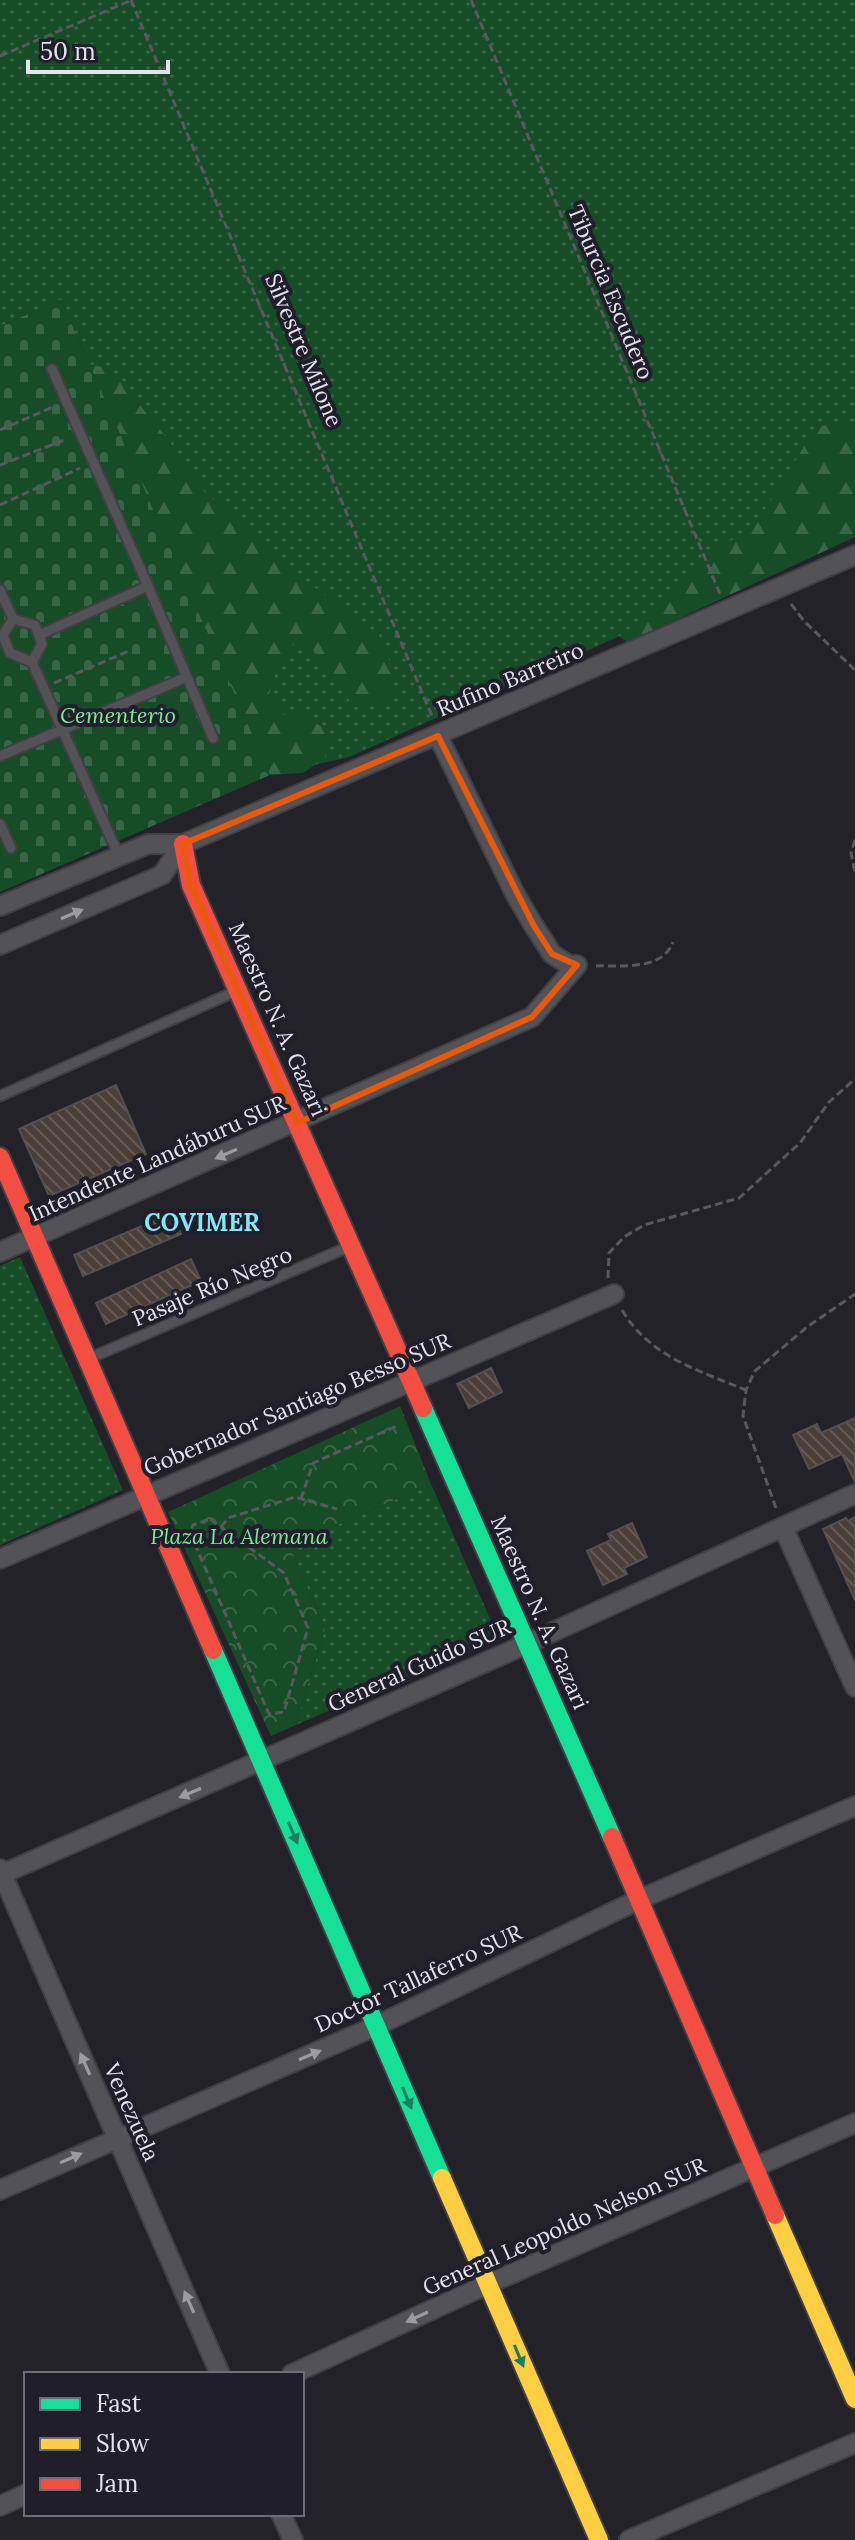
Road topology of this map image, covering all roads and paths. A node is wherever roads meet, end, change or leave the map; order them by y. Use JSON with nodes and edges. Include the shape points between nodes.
{"nodes":[{"id":1,"x":132,"y":0,"type":"edge"},
{"id":2,"x":471,"y":0,"type":"edge"},
{"id":3,"x":0,"y":56,"type":"edge"},
{"id":4,"x":52,"y":369,"type":"dead end"},
{"id":5,"x":57,"y":405,"type":"dead end"},
{"id":6,"x":0,"y":430,"type":"edge"},
{"id":7,"x":69,"y":438,"type":"dead end"},
{"id":8,"x":0,"y":465,"type":"edge"},
{"id":9,"x":82,"y":467,"type":"dead end"},
{"id":10,"x":0,"y":505,"type":"edge"},
{"id":11,"x":855,"y":555,"type":"edge"},
{"id":12,"x":148,"y":586,"type":"junction"},
{"id":13,"x":782,"y":587,"type":"junction"},
{"id":14,"x":0,"y":590,"type":"edge"},
{"id":15,"x":721,"y":597,"type":"dead end"},
{"id":16,"x":13,"y":619,"type":"junction"},
{"id":17,"x":39,"y":635,"type":"junction"},
{"id":18,"x":4,"y":648,"type":"edge"},
{"id":19,"x":129,"y":651,"type":"dead end"},
{"id":20,"x":32,"y":662,"type":"junction"},
{"id":21,"x":855,"y":670,"type":"edge"},
{"id":22,"x":187,"y":677,"type":"junction"},
{"id":23,"x":43,"y":687,"type":"junction"},
{"id":24,"x":62,"y":728,"type":"junction"},
{"id":25,"x":436,"y":728,"type":"junction"},
{"id":26,"x":213,"y":738,"type":"dead end"},
{"id":27,"x":0,"y":756,"type":"edge"},
{"id":28,"x":0,"y":824,"type":"edge"},
{"id":29,"x":855,"y":840,"type":"edge"},
{"id":30,"x":183,"y":844,"type":"junction"},
{"id":31,"x":11,"y":848,"type":"dead end"},
{"id":32,"x":119,"y":856,"type":"junction"},
{"id":33,"x":855,"y":873,"type":"edge"},
{"id":34,"x":0,"y":906,"type":"edge"},
{"id":35,"x":673,"y":942,"type":"dead end"},
{"id":36,"x":0,"y":945,"type":"edge"},
{"id":37,"x":577,"y":965,"type":"junction"},
{"id":38,"x":239,"y":990,"type":"junction"},
{"id":39,"x":855,"y":1079,"type":"edge"},
{"id":40,"x":0,"y":1096,"type":"edge"},
{"id":41,"x":297,"y":1123,"type":"junction"},
{"id":42,"x":0,"y":1157,"type":"edge"},
{"id":43,"x":35,"y":1237,"type":"junction"},
{"id":44,"x":351,"y":1245,"type":"junction"},
{"id":45,"x":0,"y":1252,"type":"edge"},
{"id":46,"x":614,"y":1294,"type":"junction"},
{"id":47,"x":855,"y":1294,"type":"edge"},
{"id":48,"x":88,"y":1359,"type":"junction"},
{"id":49,"x":411,"y":1380,"type":"junction"},
{"id":50,"x":746,"y":1390,"type":"junction"},
{"id":51,"x":399,"y":1425,"type":"dead end"},
{"id":52,"x":855,"y":1494,"type":"edge"},
{"id":53,"x":147,"y":1495,"type":"junction"},
{"id":54,"x":301,"y":1499,"type":"junction"},
{"id":55,"x":337,"y":1509,"type":"dead end"},
{"id":56,"x":221,"y":1527,"type":"junction"},
{"id":57,"x":783,"y":1527,"type":"junction"},
{"id":58,"x":0,"y":1559,"type":"edge"},
{"id":59,"x":528,"y":1643,"type":"junction"},
{"id":60,"x":855,"y":1687,"type":"edge"},
{"id":61,"x":262,"y":1762,"type":"junction"},
{"id":62,"x":855,"y":1806,"type":"edge"},
{"id":63,"x":1,"y":1872,"type":"edge"},
{"id":64,"x":638,"y":1900,"type":"junction"},
{"id":65,"x":376,"y":2026,"type":"junction"},
{"id":66,"x":855,"y":2123,"type":"edge"},
{"id":67,"x":117,"y":2138,"type":"junction"},
{"id":68,"x":754,"y":2168,"type":"junction"},
{"id":69,"x":0,"y":2190,"type":"edge"},
{"id":70,"x":488,"y":2284,"type":"junction"},
{"id":71,"x":219,"y":2372,"type":"edge"},
{"id":72,"x":296,"y":2372,"type":"edge"},
{"id":73,"x":855,"y":2399,"type":"edge"},
{"id":74,"x":855,"y":2443,"type":"edge"},
{"id":75,"x":24,"y":2495,"type":"edge"},
{"id":76,"x":0,"y":2506,"type":"edge"},
{"id":77,"x":282,"y":2516,"type":"edge"},
{"id":78,"x":293,"y":2540,"type":"edge"},
{"id":79,"x":599,"y":2540,"type":"edge"},
{"id":80,"x":629,"y":2540,"type":"edge"}],
"edges":[{"from":1,"to":3,"type":"path"},
{"from":1,"to":25,"type":"path","name":"Silvestre Milone"},
{"from":2,"to":15,"type":"path","name":"Tiburcia Escudero"},
{"from":4,"to":12,"type":"lane"},
{"from":5,"to":6,"type":"path"},
{"from":7,"to":8,"type":"path"},
{"from":9,"to":10,"type":"path"},
{"from":11,"to":13,"type":"street","name":"Rufino Barreiro"},
{"from":12,"to":17,"type":"lane"},
{"from":12,"to":22,"type":"lane"},
{"from":13,"to":21,"type":"path","via":[[804,621]]},
{"from":13,"to":25,"type":"street","name":"Rufino Barreiro"},
{"from":14,"to":16,"type":"lane"},
{"from":16,"to":17,"type":"lane","via":[[35,625]]},
{"from":16,"to":18,"type":"lane","via":[[3,635]]},
{"from":17,"to":20,"type":"lane","via":[[42,644]]},
{"from":18,"to":20,"type":"lane"},
{"from":19,"to":23,"type":"path"},
{"from":20,"to":23,"type":"lane"},
{"from":22,"to":24,"type":"lane"},
{"from":22,"to":26,"type":"lane"},
{"from":23,"to":24,"type":"lane"},
{"from":24,"to":27,"type":"lane"},
{"from":24,"to":32,"type":"lane"},
{"from":25,"to":30,"type":"street","name":"Rufino Barreiro"},
{"from":25,"to":37,"type":"street","via":[[534,926],[552,954]]},
{"from":28,"to":31,"type":"lane"},
{"from":29,"to":33,"type":"path"},
{"from":30,"to":32,"type":"street","via":[[148,844]]},
{"from":36,"to":30,"type":"street","one_way":true,"via":[[162,875]]},
{"from":30,"to":38,"type":"street","name":"Maestro N. A. Gazari","via":[[191,885]]},
{"from":32,"to":34,"type":"street"},
{"from":35,"to":37,"type":"path","via":[[669,954],[656,963]]},
{"from":37,"to":41,"type":"street","name":"Intendente Landáburu SUR","via":[[532,1017]]},
{"from":38,"to":40,"type":"lane"},
{"from":38,"to":41,"type":"street","name":"Maestro N. A. Gazari"},
{"from":39,"to":46,"type":"path","via":[[829,1102],[800,1143],[739,1198],[644,1225],[624,1237],[609,1253],[608,1284]]},
{"from":41,"to":43,"type":"street","name":"Intendente Landáburu SUR","one_way":true},
{"from":41,"to":44,"type":"street","name":"Maestro N. A. Gazari"},
{"from":42,"to":43,"type":"street"},
{"from":43,"to":45,"type":"street","name":"Intendente Landáburu SUR"},
{"from":43,"to":48,"type":"street"},
{"from":44,"to":48,"type":"lane","name":"Pasaje Río Negro"},
{"from":44,"to":49,"type":"street","name":"Maestro N. A. Gazari"},
{"from":46,"to":49,"type":"street","name":"Gobernador Santiago Besso SUR"},
{"from":46,"to":50,"type":"path","via":[[653,1348]]},
{"from":47,"to":50,"type":"path","via":[[755,1371]]},
{"from":48,"to":53,"type":"street"},
{"from":49,"to":53,"type":"street","name":"Gobernador Santiago Besso SUR"},
{"from":49,"to":59,"type":"street","name":"Maestro N. A. Gazari"},
{"from":50,"to":57,"type":"path","via":[[743,1416]]},
{"from":51,"to":54,"type":"path","via":[[313,1463]]},
{"from":52,"to":57,"type":"street","name":"General Guido SUR"},
{"from":53,"to":58,"type":"street","name":"Gobernador Santiago Besso SUR"},
{"from":53,"to":61,"type":"street"},
{"from":54,"to":55,"type":"path"},
{"from":54,"to":56,"type":"path","via":[[228,1518]]},
{"from":56,"to":56,"type":"path","via":[[210,1519],[193,1525],[190,1533],[269,1714],[284,1712],[308,1628],[284,1573]]},
{"from":57,"to":59,"type":"street","name":"General Guido SUR"},
{"from":57,"to":60,"type":"street"},
{"from":59,"to":61,"type":"street","name":"General Guido SUR"},
{"from":59,"to":64,"type":"street","name":"Maestro N. A. Gazari"},
{"from":61,"to":63,"type":"street","name":"General Guido SUR","one_way":true},
{"from":61,"to":65,"type":"street","one_way":true},
{"from":62,"to":64,"type":"street","name":"Doctor Tallaferro SUR"},
{"from":67,"to":63,"type":"street","name":"Venezuela","one_way":true},
{"from":64,"to":65,"type":"street","name":"Doctor Tallaferro SUR"},
{"from":64,"to":68,"type":"street","name":"Maestro N. A. Gazari"},
{"from":67,"to":65,"type":"street","name":"Doctor Tallaferro SUR","one_way":true},
{"from":65,"to":70,"type":"street","one_way":true},
{"from":66,"to":68,"type":"street","name":"General Leopoldo Nelson SUR"},
{"from":69,"to":67,"type":"street","name":"Doctor Tallaferro SUR","one_way":true},
{"from":71,"to":67,"type":"street","name":"Venezuela","one_way":true},
{"from":68,"to":70,"type":"street","name":"General Leopoldo Nelson SUR"},
{"from":68,"to":73,"type":"street","name":"Maestro N. A. Gazari"},
{"from":70,"to":72,"type":"street","name":"General Leopoldo Nelson SUR","one_way":true},
{"from":70,"to":79,"type":"street","one_way":true},
{"from":74,"to":80,"type":"street"},
{"from":75,"to":76,"type":"street"},
{"from":77,"to":78,"type":"street"}]}
